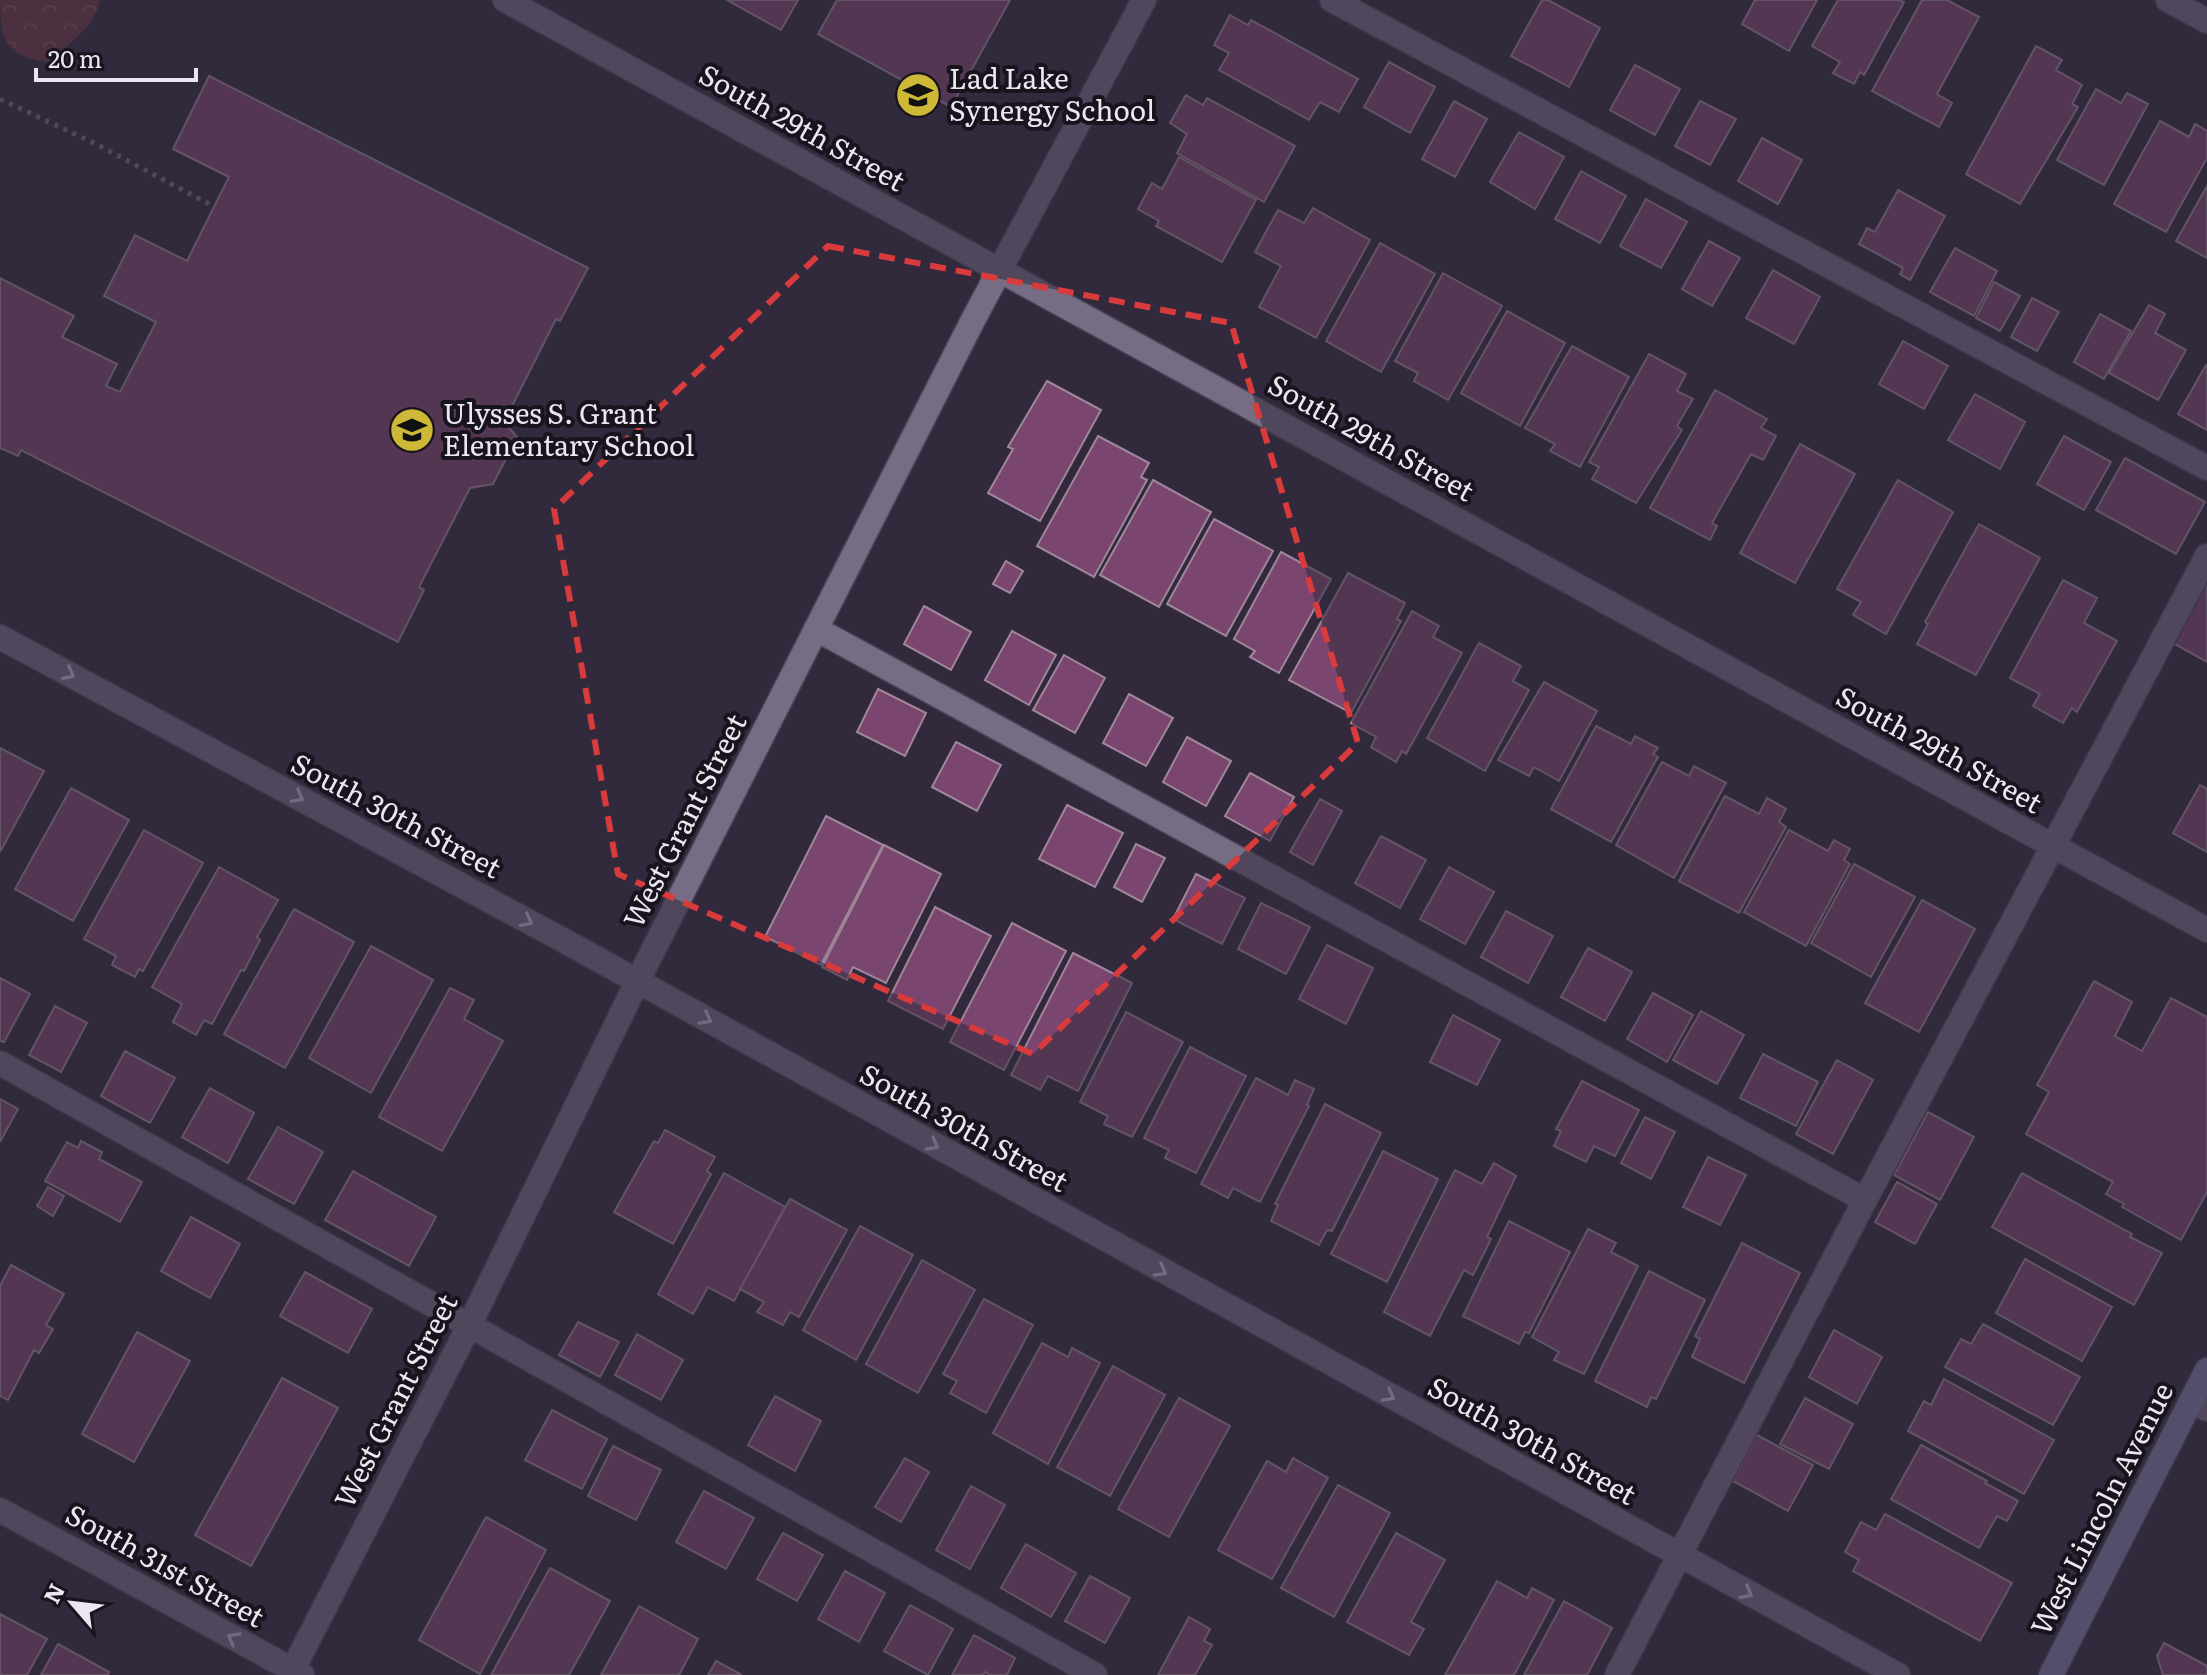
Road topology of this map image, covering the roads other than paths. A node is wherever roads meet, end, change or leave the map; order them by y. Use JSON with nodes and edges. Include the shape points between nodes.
{"nodes":[{"id":1,"x":505,"y":0,"type":"edge"},
{"id":2,"x":1144,"y":0,"type":"edge"},
{"id":3,"x":1332,"y":0,"type":"edge"},
{"id":4,"x":2168,"y":0,"type":"edge"},
{"id":5,"x":2207,"y":21,"type":"edge"},
{"id":6,"x":1000,"y":270,"type":"junction"},
{"id":7,"x":2207,"y":468,"type":"edge"},
{"id":8,"x":2207,"y":556,"type":"edge"},
{"id":9,"x":816,"y":629,"type":"junction"},
{"id":10,"x":0,"y":637,"type":"edge"},
{"id":11,"x":2054,"y":847,"type":"junction"},
{"id":12,"x":2207,"y":930,"type":"edge"},
{"id":13,"x":637,"y":982,"type":"junction"},
{"id":14,"x":0,"y":1063,"type":"edge"},
{"id":15,"x":1865,"y":1200,"type":"junction"},
{"id":16,"x":469,"y":1326,"type":"junction"},
{"id":17,"x":2207,"y":1370,"type":"edge"},
{"id":18,"x":2199,"y":1405,"type":"edge"},
{"id":19,"x":0,"y":1510,"type":"edge"},
{"id":20,"x":1678,"y":1556,"type":"junction"},
{"id":21,"x":295,"y":1673,"type":"edge"},
{"id":22,"x":1095,"y":1675,"type":"edge"},
{"id":23,"x":1617,"y":1675,"type":"edge"},
{"id":24,"x":1898,"y":1675,"type":"edge"},
{"id":25,"x":2051,"y":1675,"type":"edge"}],
"edges":[{"from":1,"to":6,"type":"street","name":"South 29th Street"},
{"from":2,"to":6,"type":"street","name":"West Grant Street"},
{"from":3,"to":7,"type":"street"},
{"from":4,"to":5,"type":"street"},
{"from":6,"to":9,"type":"street","name":"West Grant Street"},
{"from":6,"to":11,"type":"street","name":"South 29th Street"},
{"from":8,"to":11,"type":"street"},
{"from":9,"to":13,"type":"street","name":"West Grant Street"},
{"from":9,"to":15,"type":"street"},
{"from":10,"to":13,"type":"street","name":"South 30th Street","one_way":true},
{"from":11,"to":12,"type":"street","name":"South 29th Street"},
{"from":11,"to":15,"type":"street"},
{"from":13,"to":16,"type":"street","name":"West Grant Street"},
{"from":13,"to":20,"type":"street","name":"South 30th Street","one_way":true},
{"from":14,"to":16,"type":"street"},
{"from":15,"to":20,"type":"street"},
{"from":16,"to":21,"type":"street","name":"West Grant Street"},
{"from":16,"to":22,"type":"street"},
{"from":17,"to":18,"type":"main road","name":"West Lincoln Avenue"},
{"from":18,"to":25,"type":"main road","name":"West Lincoln Avenue"},
{"from":21,"to":19,"type":"street","name":"South 31st Street","one_way":true},
{"from":20,"to":23,"type":"street"},
{"from":20,"to":24,"type":"street","name":"South 30th Street","one_way":true}]}
